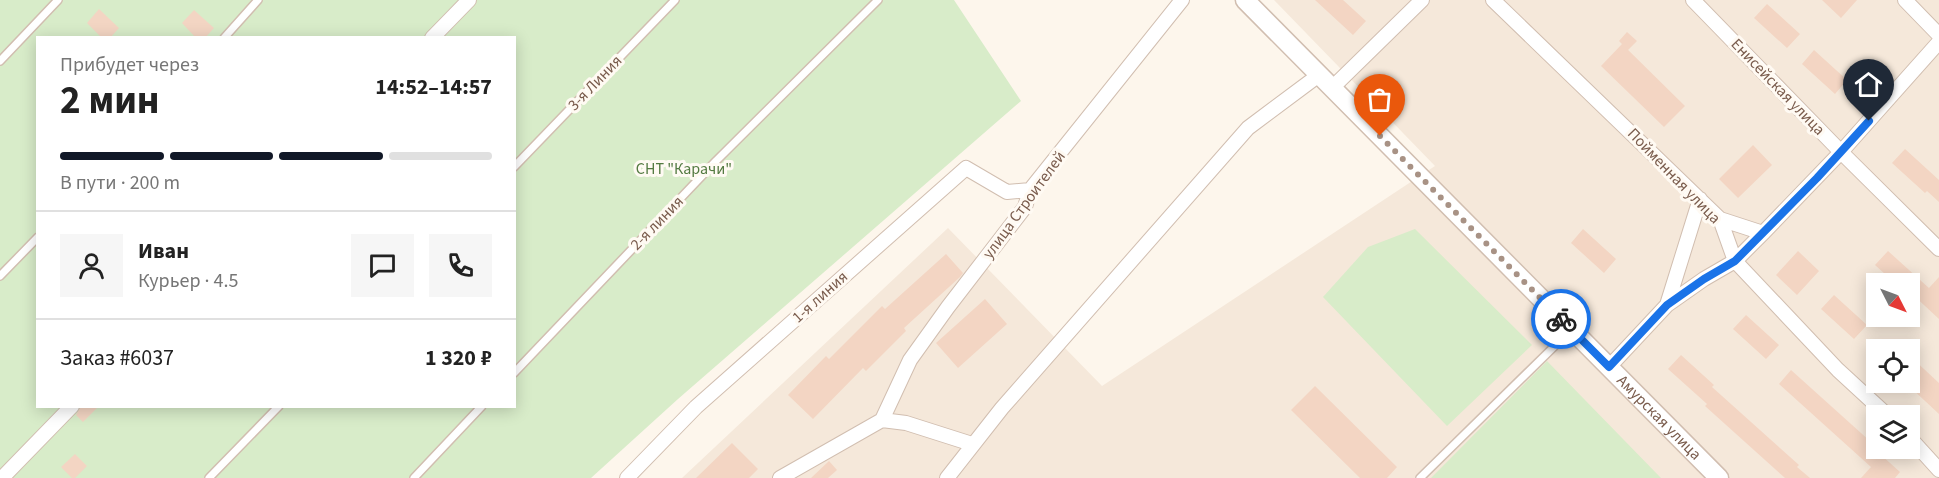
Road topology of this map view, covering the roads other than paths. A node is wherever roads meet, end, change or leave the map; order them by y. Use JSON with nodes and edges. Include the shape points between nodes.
{"nodes":[{"id":1,"x":58,"y":0,"type":"edge"},
{"id":2,"x":258,"y":0,"type":"edge"},
{"id":3,"x":469,"y":0,"type":"edge"},
{"id":4,"x":675,"y":0,"type":"edge"},
{"id":5,"x":878,"y":0,"type":"edge"},
{"id":6,"x":1182,"y":0,"type":"edge"},
{"id":7,"x":1245,"y":0,"type":"edge"},
{"id":8,"x":1422,"y":0,"type":"edge"},
{"id":9,"x":1493,"y":0,"type":"edge"},
{"id":10,"x":1693,"y":0,"type":"edge"},
{"id":11,"x":1905,"y":0,"type":"edge"},
{"id":12,"x":1939,"y":35,"type":"edge"},
{"id":13,"x":226,"y":36,"type":"edge"},
{"id":14,"x":434,"y":36,"type":"edge"},
{"id":15,"x":1939,"y":42,"type":"edge"},
{"id":16,"x":0,"y":61,"type":"edge"},
{"id":17,"x":1326,"y":81,"type":"junction"},
{"id":18,"x":1841,"y":152,"type":"junction"},
{"id":19,"x":516,"y":165,"type":"edge"},
{"id":20,"x":1030,"y":190,"type":"junction"},
{"id":21,"x":1700,"y":199,"type":"junction"},
{"id":22,"x":1720,"y":219,"type":"junction"},
{"id":23,"x":1763,"y":233,"type":"junction"},
{"id":24,"x":36,"y":239,"type":"edge"},
{"id":25,"x":1939,"y":249,"type":"edge"},
{"id":26,"x":1735,"y":261,"type":"junction"},
{"id":27,"x":0,"y":276,"type":"edge"},
{"id":28,"x":1667,"y":305,"type":"junction"},
{"id":29,"x":1571,"y":330,"type":"junction"},
{"id":30,"x":1609,"y":367,"type":"junction"},
{"id":31,"x":516,"y":371,"type":"edge"},
{"id":32,"x":1876,"y":405,"type":"edge"},
{"id":33,"x":70,"y":408,"type":"edge"},
{"id":34,"x":277,"y":408,"type":"edge"},
{"id":35,"x":480,"y":408,"type":"edge"},
{"id":36,"x":882,"y":420,"type":"junction"},
{"id":37,"x":972,"y":444,"type":"junction"},
{"id":38,"x":1920,"y":449,"type":"edge"},
{"id":39,"x":1939,"y":470,"type":"edge"},
{"id":40,"x":2,"y":478,"type":"edge"},
{"id":41,"x":209,"y":478,"type":"edge"},
{"id":42,"x":414,"y":478,"type":"edge"},
{"id":43,"x":627,"y":478,"type":"edge"},
{"id":44,"x":780,"y":478,"type":"edge"},
{"id":45,"x":947,"y":478,"type":"edge"},
{"id":46,"x":1420,"y":478,"type":"edge"},
{"id":47,"x":1719,"y":478,"type":"edge"}],
"edges":[{"from":1,"to":16,"type":"lane"},
{"from":2,"to":13,"type":"lane"},
{"from":3,"to":14,"type":"street"},
{"from":4,"to":19,"type":"lane","name":"3-я Линия"},
{"from":5,"to":31,"type":"lane","name":"2-я линия","via":[[716,161]]},
{"from":6,"to":20,"type":"street","name":"улица Строителей"},
{"from":7,"to":17,"type":"street","name":"Амурская улица"},
{"from":8,"to":17,"type":"street"},
{"from":9,"to":21,"type":"street","name":"Пойменная улица"},
{"from":10,"to":18,"type":"street","name":"Енисейская улица"},
{"from":11,"to":12,"type":"street"},
{"from":15,"to":18,"type":"street"},
{"from":17,"to":29,"type":"street","name":"Амурская улица"},
{"from":17,"to":37,"type":"street","via":[[1248,128]]},
{"from":18,"to":23,"type":"street"},
{"from":18,"to":25,"type":"street","name":"Енисейская улица"},
{"from":20,"to":36,"type":"street","name":"улица Строителей","via":[[1025,207],[910,360]]},
{"from":20,"to":43,"type":"street","name":"1-я линия","via":[[1007,192],[966,168],[696,407]]},
{"from":21,"to":22,"type":"street","name":"Пойменная улица"},
{"from":21,"to":28,"type":"street"},
{"from":22,"to":23,"type":"street"},
{"from":22,"to":26,"type":"street","name":"Пойменная улица"},
{"from":23,"to":26,"type":"street"},
{"from":24,"to":27,"type":"lane"},
{"from":26,"to":28,"type":"street"},
{"from":26,"to":32,"type":"street","name":"Пойменная улица"},
{"from":28,"to":30,"type":"street"},
{"from":29,"to":30,"type":"street","name":"Амурская улица"},
{"from":29,"to":46,"type":"lane"},
{"from":30,"to":47,"type":"street","name":"Амурская улица"},
{"from":33,"to":40,"type":"street"},
{"from":34,"to":41,"type":"lane"},
{"from":35,"to":42,"type":"lane"},
{"from":36,"to":37,"type":"street","via":[[906,423]]},
{"from":36,"to":44,"type":"street"},
{"from":37,"to":45,"type":"street"},
{"from":38,"to":39,"type":"street"}]}
